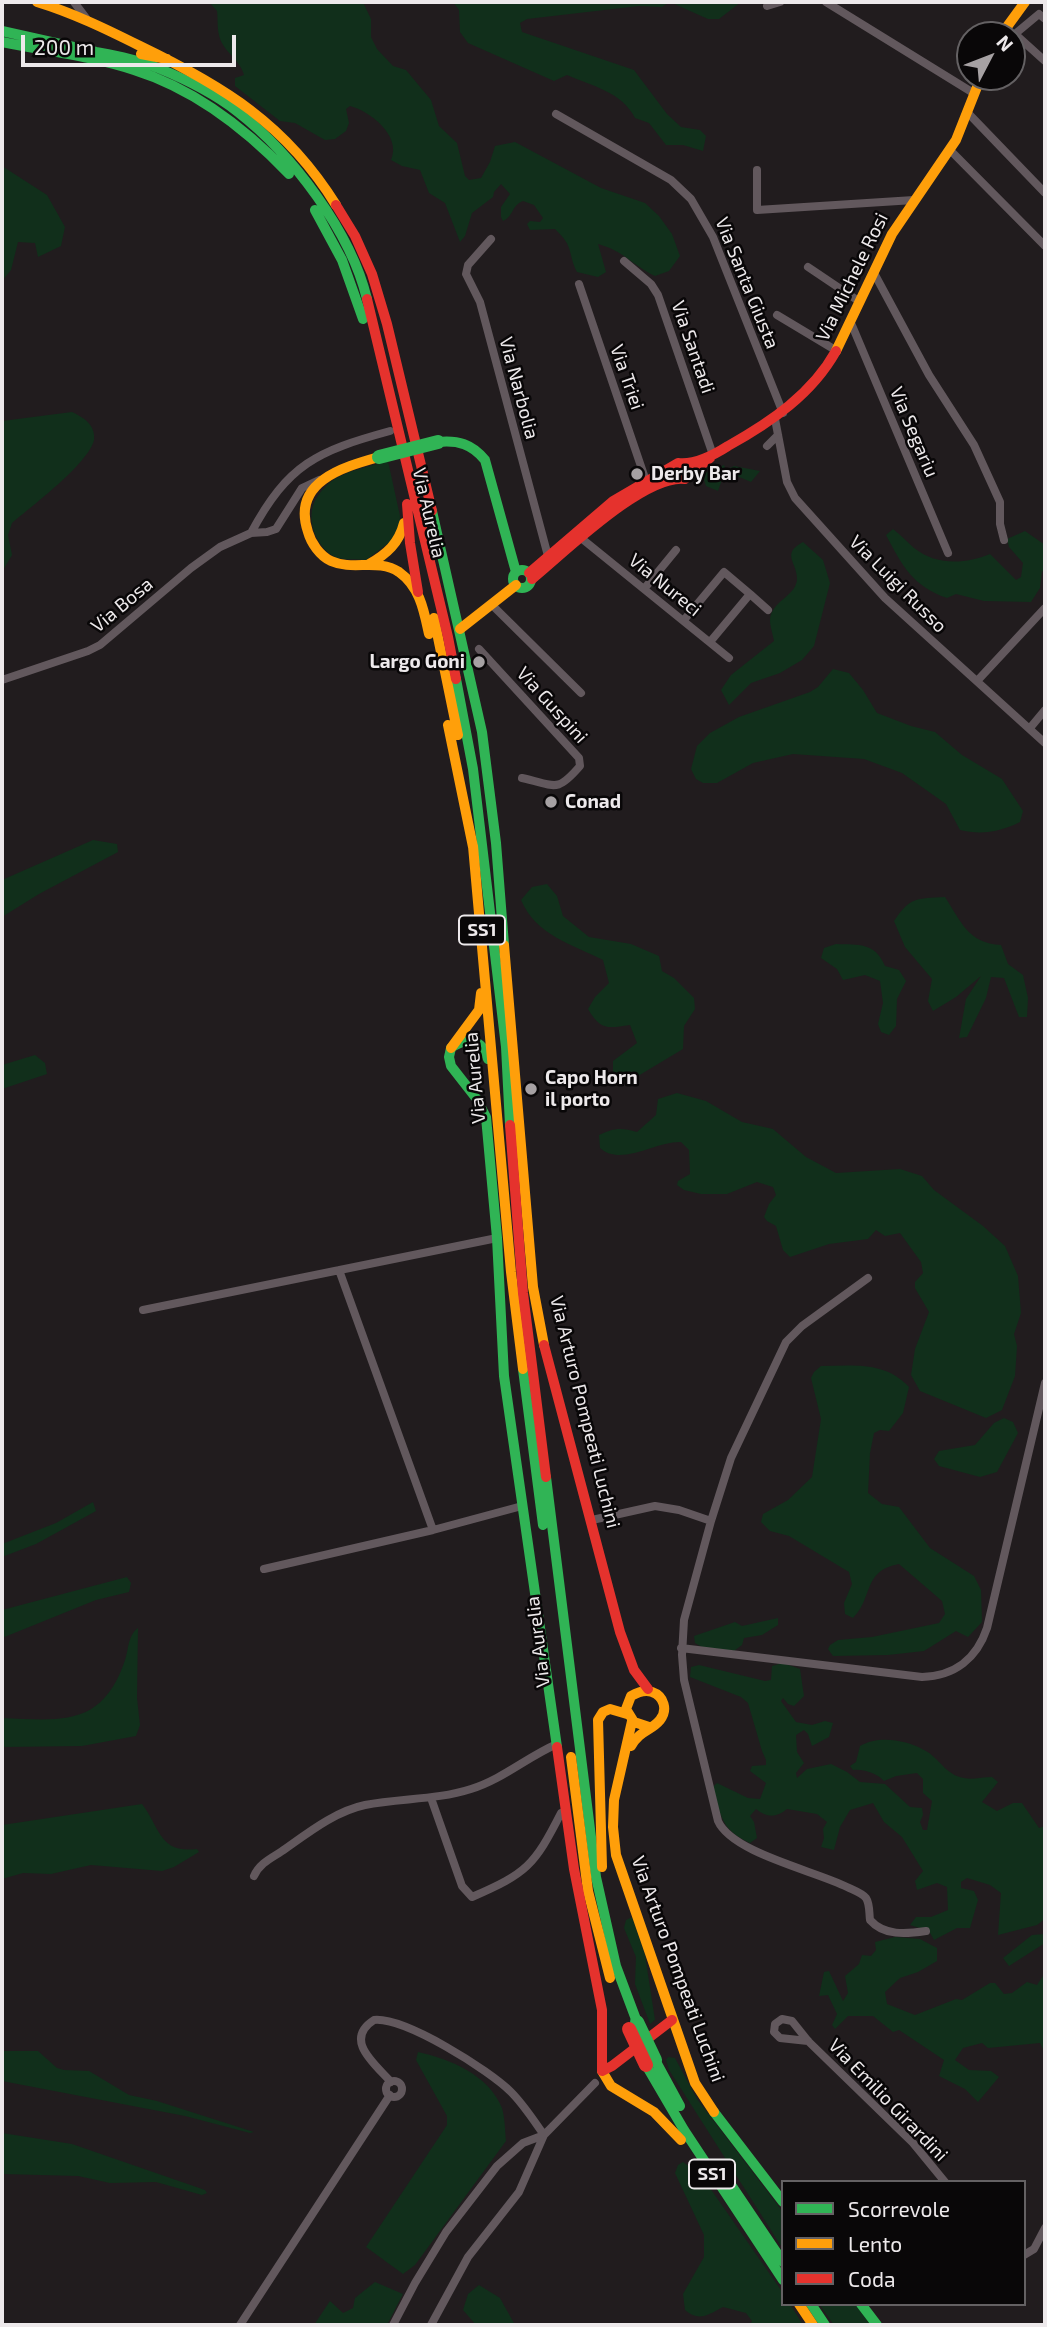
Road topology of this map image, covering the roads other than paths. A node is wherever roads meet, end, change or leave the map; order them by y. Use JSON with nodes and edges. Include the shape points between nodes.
{"nodes":[{"id":1,"x":74,"y":2,"type":"edge"},
{"id":2,"x":780,"y":2,"type":"edge"},
{"id":3,"x":826,"y":2,"type":"edge"},
{"id":4,"x":1026,"y":2,"type":"edge"},
{"id":5,"x":43,"y":3,"type":"edge"},
{"id":6,"x":767,"y":6,"type":"dead end"},
{"id":7,"x":1045,"y":19,"type":"edge"},
{"id":8,"x":88,"y":20,"type":"junction"},
{"id":9,"x":1016,"y":21,"type":"edge"},
{"id":10,"x":1026,"y":23,"type":"edge"},
{"id":11,"x":2,"y":25,"type":"edge"},
{"id":12,"x":2,"y":31,"type":"edge"},
{"id":13,"x":5,"y":43,"type":"edge"},
{"id":14,"x":1026,"y":47,"type":"edge"},
{"id":15,"x":167,"y":59,"type":"junction"},
{"id":16,"x":1045,"y":61,"type":"edge"},
{"id":17,"x":976,"y":91,"type":"edge"},
{"id":18,"x":975,"y":94,"type":"junction"},
{"id":19,"x":968,"y":113,"type":"junction"},
{"id":20,"x":556,"y":114,"type":"dead end"},
{"id":21,"x":950,"y":150,"type":"junction"},
{"id":22,"x":757,"y":170,"type":"dead end"},
{"id":23,"x":1045,"y":193,"type":"edge"},
{"id":24,"x":914,"y":200,"type":"junction"},
{"id":25,"x":491,"y":239,"type":"dead end"},
{"id":26,"x":1045,"y":247,"type":"edge"},
{"id":27,"x":624,"y":261,"type":"dead end"},
{"id":28,"x":808,"y":267,"type":"dead end"},
{"id":29,"x":874,"y":273,"type":"junction"},
{"id":30,"x":579,"y":284,"type":"dead end"},
{"id":31,"x":860,"y":302,"type":"junction"},
{"id":32,"x":777,"y":315,"type":"dead end"},
{"id":33,"x":851,"y":323,"type":"junction"},
{"id":34,"x":837,"y":351,"type":"junction"},
{"id":35,"x":779,"y":416,"type":"junction"},
{"id":36,"x":390,"y":430,"type":"junction"},
{"id":37,"x":778,"y":435,"type":"junction"},
{"id":38,"x":767,"y":446,"type":"dead end"},
{"id":39,"x":713,"y":455,"type":"junction"},
{"id":40,"x":782,"y":458,"type":"junction"},
{"id":41,"x":681,"y":471,"type":"junction"},
{"id":42,"x":775,"y":473,"type":"dead end"},
{"id":43,"x":322,"y":479,"type":"junction"},
{"id":44,"x":646,"y":481,"type":"junction"},
{"id":45,"x":407,"y":504,"type":"junction"},
{"id":46,"x":251,"y":533,"type":"junction"},
{"id":47,"x":581,"y":538,"type":"junction"},
{"id":48,"x":1004,"y":540,"type":"dead end"},
{"id":49,"x":676,"y":550,"type":"dead end"},
{"id":50,"x":948,"y":553,"type":"dead end"},
{"id":51,"x":548,"y":556,"type":"junction"},
{"id":52,"x":368,"y":564,"type":"junction"},
{"id":53,"x":523,"y":577,"type":"junction"},
{"id":54,"x":644,"y":589,"type":"junction"},
{"id":55,"x":418,"y":592,"type":"junction"},
{"id":56,"x":750,"y":594,"type":"junction"},
{"id":57,"x":492,"y":605,"type":"junction"},
{"id":58,"x":1045,"y":608,"type":"edge"},
{"id":59,"x":768,"y":610,"type":"dead end"},
{"id":60,"x":684,"y":620,"type":"junction"},
{"id":61,"x":460,"y":629,"type":"junction"},
{"id":62,"x":710,"y":642,"type":"junction"},
{"id":63,"x":479,"y":649,"type":"dead end"},
{"id":64,"x":729,"y":658,"type":"dead end"},
{"id":65,"x":2,"y":680,"type":"edge"},
{"id":66,"x":978,"y":680,"type":"junction"},
{"id":67,"x":581,"y":693,"type":"dead end"},
{"id":68,"x":1045,"y":710,"type":"edge"},
{"id":69,"x":1030,"y":728,"type":"junction"},
{"id":70,"x":1045,"y":743,"type":"edge"},
{"id":71,"x":522,"y":778,"type":"dead end"},
{"id":72,"x":473,"y":847,"type":"junction"},
{"id":73,"x":482,"y":932,"type":"junction"},
{"id":74,"x":451,"y":1048,"type":"junction"},
{"id":75,"x":498,"y":1112,"type":"junction"},
{"id":76,"x":497,"y":1237,"type":"junction"},
{"id":77,"x":339,"y":1270,"type":"junction"},
{"id":78,"x":868,"y":1278,"type":"dead end"},
{"id":79,"x":143,"y":1310,"type":"dead end"},
{"id":80,"x":1045,"y":1382,"type":"edge"},
{"id":81,"x":522,"y":1506,"type":"junction"},
{"id":82,"x":592,"y":1520,"type":"junction"},
{"id":83,"x":711,"y":1521,"type":"junction"},
{"id":84,"x":433,"y":1530,"type":"junction"},
{"id":85,"x":264,"y":1569,"type":"dead end"},
{"id":86,"x":681,"y":1648,"type":"junction"},
{"id":87,"x":629,"y":1659,"type":"junction"},
{"id":88,"x":648,"y":1689,"type":"junction"},
{"id":89,"x":631,"y":1696,"type":"junction"},
{"id":90,"x":629,"y":1718,"type":"junction"},
{"id":91,"x":649,"y":1727,"type":"junction"},
{"id":92,"x":557,"y":1744,"type":"junction"},
{"id":93,"x":620,"y":1766,"type":"junction"},
{"id":94,"x":431,"y":1798,"type":"junction"},
{"id":95,"x":566,"y":1811,"type":"junction"},
{"id":96,"x":254,"y":1876,"type":"dead end"},
{"id":97,"x":926,"y":1931,"type":"dead end"},
{"id":98,"x":616,"y":1966,"type":"junction"},
{"id":99,"x":672,"y":2020,"type":"junction"},
{"id":100,"x":633,"y":2026,"type":"junction"},
{"id":101,"x":808,"y":2041,"type":"dead end"},
{"id":102,"x":650,"y":2062,"type":"junction"},
{"id":103,"x":599,"y":2077,"type":"junction"},
{"id":104,"x":544,"y":2136,"type":"junction"},
{"id":105,"x":943,"y":2180,"type":"edge"},
{"id":106,"x":781,"y":2199,"type":"edge"},
{"id":107,"x":1045,"y":2228,"type":"edge"},
{"id":108,"x":1026,"y":2254,"type":"edge"},
{"id":109,"x":766,"y":2255,"type":"junction"},
{"id":110,"x":781,"y":2259,"type":"edge"},
{"id":111,"x":781,"y":2277,"type":"edge"},
{"id":112,"x":800,"y":2306,"type":"edge"},
{"id":113,"x":812,"y":2306,"type":"edge"},
{"id":114,"x":863,"y":2306,"type":"edge"},
{"id":115,"x":240,"y":2325,"type":"edge"},
{"id":116,"x":393,"y":2325,"type":"edge"},
{"id":117,"x":431,"y":2325,"type":"edge"},
{"id":118,"x":813,"y":2325,"type":"edge"},
{"id":119,"x":825,"y":2325,"type":"edge"},
{"id":120,"x":877,"y":2325,"type":"edge"}],
"edges":[{"from":1,"to":8,"type":"street"},
{"from":2,"to":6,"type":"street"},
{"from":3,"to":18,"type":"street"},
{"from":4,"to":9,"type":"main road"},
{"from":5,"to":8,"type":"main road"},
{"from":7,"to":10,"type":"street","via":[[1039,14]]},
{"from":8,"to":15,"type":"main road"},
{"from":11,"to":15,"type":"main road"},
{"from":12,"to":98,"type":"main road","name":"Via Aurelia","number":"SS1","via":[[156,67],[237,111],[274,144],[314,192],[338,229],[364,288],[450,646],[472,760],[506,1047],[523,1293],[594,1863]]},
{"from":13,"to":36,"type":"main road","name":"Via Aurelia","number":"SS1","via":[[87,58],[166,82],[218,111],[279,163],[312,203],[347,272]]},
{"from":14,"to":16,"type":"street"},
{"from":15,"to":61,"type":"main road","name":"Via Arturo Pompeati Luchini","via":[[220,87],[272,127],[323,184],[355,236],[380,299]]},
{"from":17,"to":18,"type":"main road","name":"Via Michele Rosi"},
{"from":18,"to":19,"type":"main road","name":"Via Michele Rosi"},
{"from":19,"to":21,"type":"main road","name":"Via Michele Rosi"},
{"from":19,"to":23,"type":"street"},
{"from":20,"to":35,"type":"street","name":"Via Santa Giusta","via":[[671,180],[691,199],[713,236]]},
{"from":21,"to":24,"type":"main road","name":"Via Michele Rosi"},
{"from":21,"to":26,"type":"street"},
{"from":22,"to":24,"type":"street","via":[[757,210]]},
{"from":24,"to":29,"type":"main road","name":"Via Michele Rosi"},
{"from":25,"to":51,"type":"street","name":"Via Narbolia","via":[[466,273],[480,302]]},
{"from":27,"to":39,"type":"street","name":"Via Santadi","via":[[658,295]]},
{"from":28,"to":31,"type":"street"},
{"from":29,"to":31,"type":"main road","name":"Via Michele Rosi"},
{"from":29,"to":48,"type":"street","via":[[929,375],[974,445],[1000,502]]},
{"from":30,"to":44,"type":"street","name":"Via Triei"},
{"from":31,"to":33,"type":"main road","name":"Via Michele Rosi"},
{"from":32,"to":34,"type":"street"},
{"from":33,"to":34,"type":"main road","name":"Via Michele Rosi"},
{"from":33,"to":50,"type":"street","name":"Via Segariu"},
{"from":34,"to":35,"type":"main road","name":"Via Michele Rosi","via":[[816,381]]},
{"from":35,"to":37,"type":"street","name":"Via Luigi Russo"},
{"from":35,"to":39,"type":"main road","name":"Via Michele Rosi"},
{"from":36,"to":45,"type":"main road","name":"Via Aurelia","number":"SS1"},
{"from":36,"to":46,"type":"street","via":[[306,462],[271,499]]},
{"from":37,"to":38,"type":"street"},
{"from":37,"to":40,"type":"street","name":"Via Luigi Russo"},
{"from":39,"to":41,"type":"main road","name":"Via Michele Rosi"},
{"from":40,"to":42,"type":"street"},
{"from":40,"to":66,"type":"street","name":"Via Luigi Russo","via":[[786,482],[795,498],[885,598]]},
{"from":41,"to":44,"type":"main road","name":"Via Michele Rosi"},
{"from":41,"to":47,"type":"main road","name":"Via Michele Rosi","via":[[630,499]]},
{"from":43,"to":46,"type":"street","name":"Via Bosa","via":[[302,488],[276,528]]},
{"from":43,"to":52,"type":"main road","via":[[305,510],[312,542],[335,563]]},
{"from":43,"to":53,"type":"main road","bridge":true,"via":[[339,468],[438,442],[465,443],[485,460]]},
{"from":44,"to":51,"type":"main road","name":"Via Michele Rosi","via":[[602,510]]},
{"from":45,"to":52,"type":"main road","via":[[398,541]]},
{"from":45,"to":55,"type":"main road"},
{"from":45,"to":72,"type":"main road","name":"Via Aurelia","number":"SS1","via":[[457,728]]},
{"from":46,"to":65,"type":"street","name":"Via Bosa","via":[[220,547],[191,568],[100,645]]},
{"from":47,"to":53,"type":"main road","name":"Via Michele Rosi"},
{"from":47,"to":54,"type":"street","name":"Via Nureci"},
{"from":49,"to":54,"type":"street"},
{"from":51,"to":53,"type":"main road","name":"Via Michele Rosi"},
{"from":52,"to":55,"type":"main road","via":[[396,570]]},
{"from":53,"to":57,"type":"main road","name":"Via Michele Rosi"},
{"from":54,"to":60,"type":"street","name":"Via Nureci"},
{"from":55,"to":72,"type":"main road"},
{"from":56,"to":59,"type":"street"},
{"from":56,"to":60,"type":"street","via":[[724,572]]},
{"from":56,"to":62,"type":"street"},
{"from":57,"to":61,"type":"main road","name":"Via Michele Rosi"},
{"from":57,"to":67,"type":"street"},
{"from":58,"to":66,"type":"street"},
{"from":60,"to":62,"type":"street","name":"Via Nureci"},
{"from":61,"to":82,"type":"main road","name":"Via Arturo Pompeati Luchini","via":[[492,805],[533,1287],[546,1354]]},
{"from":62,"to":64,"type":"street","name":"Via Nureci"},
{"from":63,"to":71,"type":"street","name":"Via Guspini","via":[[579,758],[580,765],[559,786]]},
{"from":66,"to":69,"type":"street","name":"Via Luigi Russo"},
{"from":68,"to":69,"type":"street"},
{"from":69,"to":70,"type":"street","name":"Via Luigi Russo"},
{"from":72,"to":73,"type":"main road","name":"Via Aurelia","number":"SS1"},
{"from":73,"to":74,"type":"main road","via":[[481,1006]]},
{"from":73,"to":75,"type":"main road","name":"Via Aurelia","number":"SS1"},
{"from":74,"to":75,"type":"main road","via":[[467,1040],[485,1047]]},
{"from":74,"to":76,"type":"main road","via":[[450,1067],[485,1112]]},
{"from":75,"to":100,"type":"main road","name":"Via Aurelia","number":"SS1","via":[[511,1272],[588,1891],[599,1940]]},
{"from":76,"to":77,"type":"street"},
{"from":76,"to":81,"type":"main road","via":[[504,1370]]},
{"from":77,"to":79,"type":"street"},
{"from":77,"to":84,"type":"street"},
{"from":78,"to":83,"type":"street","via":[[786,1342],[731,1458]]},
{"from":80,"to":86,"type":"street","via":[[987,1628],[964,1664],[945,1674],[922,1677]]},
{"from":81,"to":84,"type":"street"},
{"from":81,"to":92,"type":"main road"},
{"from":82,"to":83,"type":"street","via":[[655,1506]]},
{"from":82,"to":87,"type":"main road","name":"Via Arturo Pompeati Luchini"},
{"from":83,"to":86,"type":"street","via":[[684,1620]]},
{"from":84,"to":85,"type":"street"},
{"from":86,"to":97,"type":"street","via":[[702,1755],[718,1821],[726,1834],[861,1894],[870,1920],[880,1928],[904,1934]]},
{"from":87,"to":88,"type":"main road","name":"Via Arturo Pompeati Luchini"},
{"from":87,"to":89,"type":"main road","name":"Via Arturo Pompeati Luchini"},
{"from":88,"to":89,"type":"main road"},
{"from":88,"to":91,"type":"main road","via":[[659,1694],[664,1705],[659,1721]]},
{"from":89,"to":90,"type":"main road","via":[[626,1704]]},
{"from":90,"to":91,"type":"main road","via":[[636,1725]]},
{"from":90,"to":93,"type":"main road","name":"Via Arturo Pompeati Luchini","via":[[630,1735]]},
{"from":90,"to":98,"type":"main road","via":[[618,1709],[609,1709],[598,1720],[602,1867]]},
{"from":91,"to":93,"type":"main road","name":"Via Arturo Pompeati Luchini","via":[[637,1736]]},
{"from":92,"to":94,"type":"street","via":[[484,1784]]},
{"from":92,"to":95,"type":"main road"},
{"from":93,"to":99,"type":"main road","name":"Via Arturo Pompeati Luchini","via":[[611,1811],[615,1847]]},
{"from":94,"to":95,"type":"street","via":[[462,1886],[472,1897],[521,1873]]},
{"from":94,"to":96,"type":"street","via":[[347,1811],[262,1863]]},
{"from":95,"to":103,"type":"main road","via":[[602,2010]]},
{"from":98,"to":100,"type":"main road","name":"Via Aurelia","number":"SS1"},
{"from":99,"to":103,"type":"main road"},
{"from":99,"to":106,"type":"main road","name":"Via Arturo Pompeati Luchini","via":[[703,2096]]},
{"from":100,"to":102,"type":"main road","name":"Via Aurelia","number":"SS1","bridge":true},
{"from":101,"to":105,"type":"street","name":"Via Emilio Girardini","via":[[913,2143]]},
{"from":102,"to":109,"type":"main road","name":"Via Aurelia","number":"SS1","via":[[684,2130]]},
{"from":102,"to":110,"type":"main road","name":"Via Aurelia","number":"SS1"},
{"from":103,"to":104,"type":"street"},
{"from":103,"to":109,"type":"main road","via":[[651,2110],[674,2132]]},
{"from":104,"to":115,"type":"street","via":[[518,2099],[484,2071],[407,2028],[374,2020],[360,2038],[361,2047],[391,2082],[387,2088],[390,2095]]},
{"from":104,"to":116,"type":"street","via":[[508,2154],[465,2206]]},
{"from":104,"to":117,"type":"street","via":[[519,2192],[468,2257]]},
{"from":107,"to":108,"type":"street","via":[[1034,2249]]},
{"from":109,"to":111,"type":"main road","name":"Via Aurelia","number":"SS1"},
{"from":112,"to":118,"type":"main road"},
{"from":113,"to":119,"type":"main road"},
{"from":114,"to":120,"type":"main road"}]}
